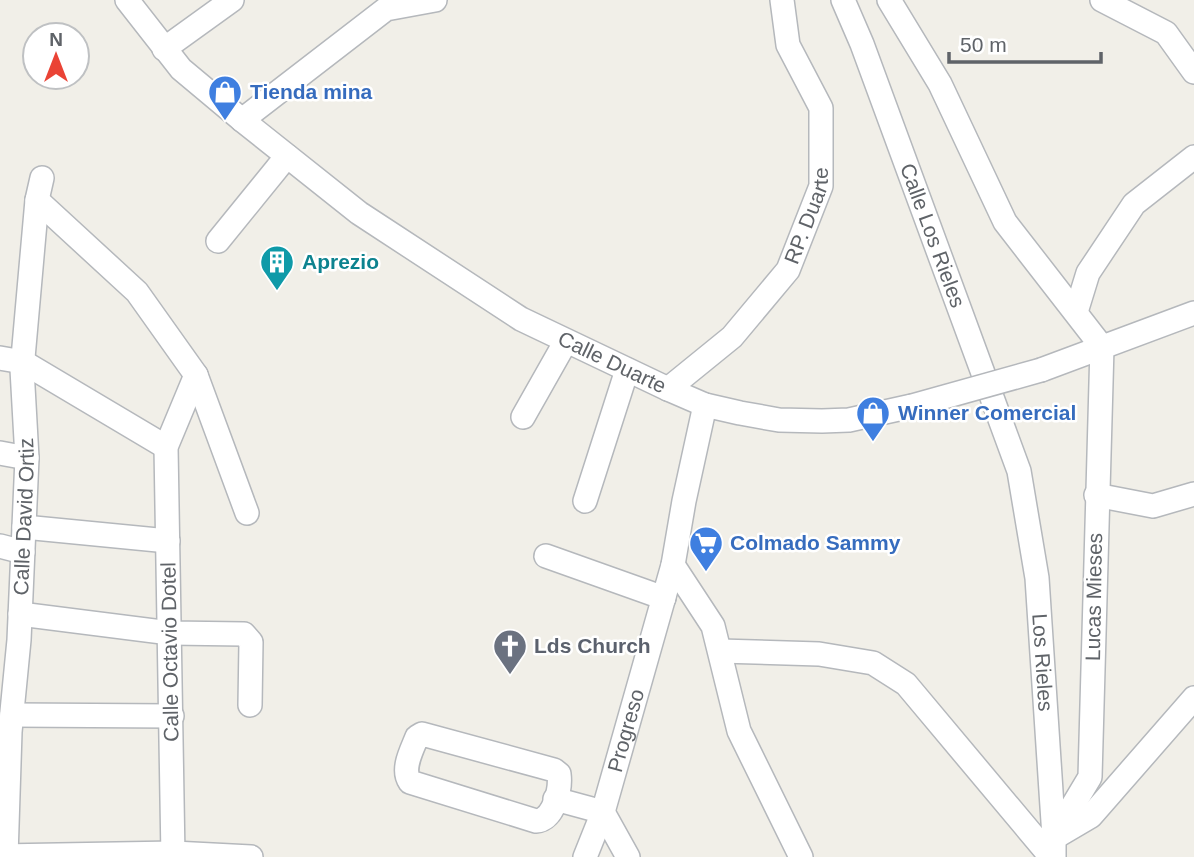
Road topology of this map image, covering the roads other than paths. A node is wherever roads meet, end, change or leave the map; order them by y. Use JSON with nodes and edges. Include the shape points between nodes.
{"nodes":[{"id":1,"x":232,"y":0,"type":"edge"},
{"id":2,"x":435,"y":0,"type":"edge"},
{"id":3,"x":782,"y":0,"type":"edge"},
{"id":4,"x":843,"y":0,"type":"edge"},
{"id":5,"x":890,"y":0,"type":"edge"},
{"id":6,"x":1110,"y":2,"type":"edge"},
{"id":7,"x":134,"y":3,"type":"edge"},
{"id":8,"x":164,"y":49,"type":"junction"},
{"id":9,"x":1194,"y":72,"type":"edge"},
{"id":10,"x":242,"y":120,"type":"junction"},
{"id":11,"x":287,"y":156,"type":"junction"},
{"id":12,"x":1194,"y":157,"type":"edge"},
{"id":13,"x":218,"y":241,"type":"dead end"},
{"id":14,"x":1076,"y":312,"type":"junction"},
{"id":15,"x":1194,"y":313,"type":"edge"},
{"id":16,"x":566,"y":341,"type":"junction"},
{"id":17,"x":1102,"y":347,"type":"junction"},
{"id":18,"x":0,"y":358,"type":"edge"},
{"id":19,"x":23,"y":362,"type":"junction"},
{"id":20,"x":627,"y":370,"type":"junction"},
{"id":21,"x":196,"y":375,"type":"junction"},
{"id":22,"x":668,"y":389,"type":"junction"},
{"id":23,"x":705,"y":405,"type":"junction"},
{"id":24,"x":523,"y":417,"type":"dead end"},
{"id":25,"x":166,"y":447,"type":"junction"},
{"id":26,"x":0,"y":453,"type":"edge"},
{"id":27,"x":27,"y":458,"type":"junction"},
{"id":28,"x":1019,"y":471,"type":"joint"},
{"id":29,"x":1194,"y":494,"type":"edge"},
{"id":30,"x":1096,"y":495,"type":"junction"},
{"id":31,"x":585,"y":501,"type":"dead end"},
{"id":32,"x":247,"y":513,"type":"dead end"},
{"id":33,"x":24,"y":527,"type":"junction"},
{"id":34,"x":168,"y":541,"type":"junction"},
{"id":35,"x":0,"y":546,"type":"edge"},
{"id":36,"x":23,"y":552,"type":"junction"},
{"id":37,"x":546,"y":556,"type":"dead end"},
{"id":38,"x":673,"y":565,"type":"junction"},
{"id":39,"x":664,"y":598,"type":"junction"},
{"id":40,"x":20,"y":614,"type":"junction"},
{"id":41,"x":170,"y":633,"type":"junction"},
{"id":42,"x":10,"y":638,"type":"edge"},
{"id":43,"x":720,"y":651,"type":"junction"},
{"id":44,"x":1192,"y":702,"type":"edge"},
{"id":45,"x":250,"y":705,"type":"dead end"},
{"id":46,"x":172,"y":716,"type":"junction"},
{"id":47,"x":7,"y":726,"type":"edge"},
{"id":48,"x":555,"y":799,"type":"junction"},
{"id":49,"x":603,"y":812,"type":"junction"},
{"id":50,"x":1053,"y":850,"type":"edge"},
{"id":51,"x":174,"y":855,"type":"edge"},
{"id":52,"x":4,"y":856,"type":"edge"},
{"id":53,"x":251,"y":857,"type":"edge"},
{"id":54,"x":585,"y":857,"type":"edge"},
{"id":55,"x":628,"y":857,"type":"edge"},
{"id":56,"x":801,"y":857,"type":"edge"}],
"edges":[{"from":1,"to":8,"type":"street"},
{"from":2,"to":10,"type":"street","via":[[386,9]]},
{"from":3,"to":22,"type":"street","name":"RP. Duarte","via":[[788,45],[821,108],[821,186],[788,270],[732,337]]},
{"from":4,"to":28,"type":"street","name":"Calle Los Rieles"},
{"from":5,"to":14,"type":"street","via":[[940,84],[1005,222]]},
{"from":6,"to":9,"type":"street","via":[[1166,33]]},
{"from":7,"to":8,"type":"street","name":"Calle Duarte"},
{"from":8,"to":10,"type":"street","name":"Calle Duarte"},
{"from":10,"to":11,"type":"street","name":"Calle Duarte"},
{"from":11,"to":13,"type":"street"},
{"from":11,"to":16,"type":"street","name":"Calle Duarte","via":[[359,213],[521,319]]},
{"from":12,"to":14,"type":"street","via":[[1134,204],[1088,273]]},
{"from":14,"to":17,"type":"street"},
{"from":15,"to":17,"type":"street","name":"Calle Duarte"},
{"from":16,"to":20,"type":"street","name":"Calle Duarte"},
{"from":16,"to":24,"type":"street"},
{"from":17,"to":23,"type":"street","name":"Calle Duarte","bridge":true,"via":[[1041,370],[849,420],[779,420]]},
{"from":17,"to":30,"type":"street","name":"Lucas Mieses"},
{"from":18,"to":19,"type":"street"},
{"from":19,"to":21,"type":"street","name":"Calle David Ortiz","via":[[39,189],[137,292]]},
{"from":19,"to":25,"type":"street"},
{"from":19,"to":27,"type":"street","name":"Calle David Ortiz"},
{"from":20,"to":22,"type":"street","name":"Calle Duarte"},
{"from":20,"to":31,"type":"street"},
{"from":21,"to":25,"type":"street"},
{"from":21,"to":32,"type":"street"},
{"from":22,"to":23,"type":"street","name":"Calle Duarte"},
{"from":23,"to":38,"type":"street","name":"Progreso"},
{"from":25,"to":34,"type":"street","name":"Calle Octavio Dotel"},
{"from":26,"to":27,"type":"street"},
{"from":27,"to":33,"type":"street","name":"Calle David Ortiz"},
{"from":28,"to":50,"type":"street","name":"Los Rieles","via":[[1037,578]]},
{"from":29,"to":30,"type":"street","via":[[1153,506]]},
{"from":30,"to":50,"type":"street","name":"Lucas Mieses","via":[[1090,777]]},
{"from":33,"to":34,"type":"street"},
{"from":33,"to":36,"type":"street","name":"Calle David Ortiz"},
{"from":34,"to":41,"type":"street","name":"Calle Octavio Dotel"},
{"from":35,"to":36,"type":"street"},
{"from":36,"to":40,"type":"street","name":"Calle David Ortiz"},
{"from":37,"to":39,"type":"street"},
{"from":38,"to":39,"type":"street","name":"Progreso"},
{"from":38,"to":43,"type":"street","via":[[713,626]]},
{"from":39,"to":49,"type":"street","name":"Progreso"},
{"from":40,"to":41,"type":"street"},
{"from":40,"to":42,"type":"street","name":"Calle David Ortiz"},
{"from":41,"to":45,"type":"street","via":[[244,634],[251,642]]},
{"from":41,"to":46,"type":"street","name":"Calle Octavio Dotel"},
{"from":42,"to":47,"type":"street","name":"Calle David Ortiz"},
{"from":43,"to":50,"type":"street","via":[[820,654],[873,663],[906,684]]},
{"from":43,"to":56,"type":"street","via":[[739,730]]},
{"from":44,"to":50,"type":"street","via":[[1091,816]]},
{"from":46,"to":47,"type":"street"},
{"from":46,"to":51,"type":"street","name":"Calle Octavio Dotel"},
{"from":47,"to":52,"type":"street","name":"Calle David Ortiz"},
{"from":48,"to":48,"type":"street","via":[[549,817],[536,821],[410,782],[406,769],[417,737],[428,734],[554,770],[560,781]]},
{"from":48,"to":49,"type":"street"},
{"from":49,"to":54,"type":"street","name":"Progreso"},
{"from":49,"to":55,"type":"street"},
{"from":51,"to":52,"type":"street"},
{"from":51,"to":53,"type":"street"}]}
